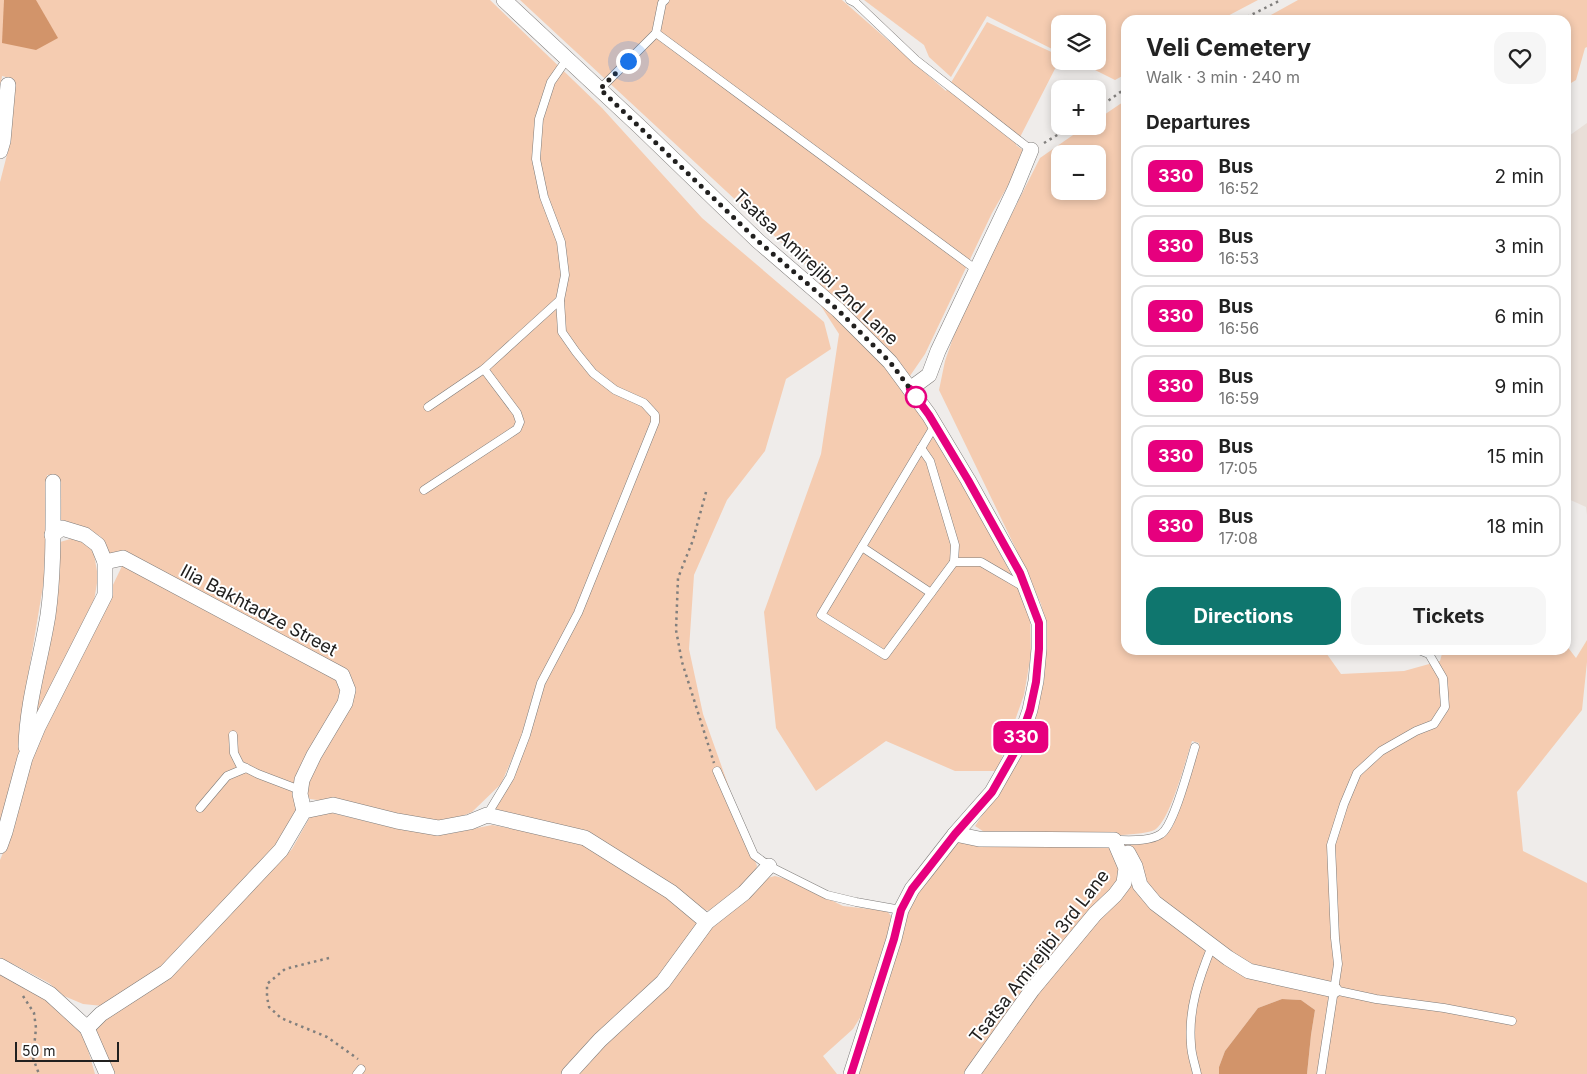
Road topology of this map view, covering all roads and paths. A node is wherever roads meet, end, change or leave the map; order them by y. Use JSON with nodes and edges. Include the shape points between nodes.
{"nodes":[{"id":1,"x":504,"y":0,"type":"edge"},
{"id":2,"x":665,"y":0,"type":"edge"},
{"id":3,"x":850,"y":0,"type":"edge"},
{"id":4,"x":1281,"y":0,"type":"edge"},
{"id":5,"x":1252,"y":15,"type":"edge"},
{"id":6,"x":656,"y":33,"type":"junction"},
{"id":7,"x":567,"y":59,"type":"junction"},
{"id":8,"x":8,"y":85,"type":"dead end"},
{"id":9,"x":600,"y":89,"type":"junction"},
{"id":10,"x":1121,"y":92,"type":"edge"},
{"id":11,"x":1106,"y":102,"type":"edge"},
{"id":12,"x":1059,"y":135,"type":"edge"},
{"id":13,"x":1031,"y":150,"type":"junction"},
{"id":14,"x":0,"y":151,"type":"edge"},
{"id":15,"x":978,"y":271,"type":"junction"},
{"id":16,"x":560,"y":300,"type":"junction"},
{"id":17,"x":484,"y":369,"type":"junction"},
{"id":18,"x":910,"y":389,"type":"junction"},
{"id":19,"x":428,"y":407,"type":"dead end"},
{"id":20,"x":935,"y":425,"type":"junction"},
{"id":21,"x":921,"y":448,"type":"junction"},
{"id":22,"x":53,"y":482,"type":"dead end"},
{"id":23,"x":424,"y":490,"type":"dead end"},
{"id":24,"x":706,"y":492,"type":"dead end"},
{"id":25,"x":52,"y":535,"type":"junction"},
{"id":26,"x":862,"y":547,"type":"junction"},
{"id":27,"x":105,"y":562,"type":"junction"},
{"id":28,"x":954,"y":562,"type":"junction"},
{"id":29,"x":1026,"y":588,"type":"junction"},
{"id":30,"x":931,"y":593,"type":"junction"},
{"id":31,"x":1430,"y":655,"type":"edge"},
{"id":32,"x":232,"y":735,"type":"dead end"},
{"id":33,"x":1195,"y":747,"type":"dead end"},
{"id":34,"x":25,"y":758,"type":"junction"},
{"id":35,"x":246,"y":768,"type":"junction"},
{"id":36,"x":717,"y":771,"type":"joint"},
{"id":37,"x":300,"y":790,"type":"junction"},
{"id":38,"x":200,"y":808,"type":"dead end"},
{"id":39,"x":304,"y":811,"type":"junction"},
{"id":40,"x":487,"y":815,"type":"junction"},
{"id":41,"x":955,"y":834,"type":"junction"},
{"id":42,"x":1114,"y":840,"type":"junction"},
{"id":43,"x":0,"y":846,"type":"edge"},
{"id":44,"x":769,"y":866,"type":"junction"},
{"id":45,"x":901,"y":910,"type":"junction"},
{"id":46,"x":706,"y":922,"type":"junction"},
{"id":47,"x":1212,"y":946,"type":"junction"},
{"id":48,"x":329,"y":958,"type":"dead end"},
{"id":49,"x":0,"y":966,"type":"edge"},
{"id":50,"x":1334,"y":990,"type":"junction"},
{"id":51,"x":22,"y":994,"type":"dead end"},
{"id":52,"x":1512,"y":1021,"type":"dead end"},
{"id":53,"x":87,"y":1028,"type":"junction"},
{"id":54,"x":359,"y":1072,"type":"edge"},
{"id":55,"x":39,"y":1074,"type":"edge"},
{"id":56,"x":107,"y":1074,"type":"edge"},
{"id":57,"x":569,"y":1074,"type":"edge"},
{"id":58,"x":851,"y":1074,"type":"edge"},
{"id":59,"x":972,"y":1074,"type":"edge"},
{"id":60,"x":1197,"y":1074,"type":"edge"},
{"id":61,"x":1321,"y":1074,"type":"edge"}],
"edges":[{"from":1,"to":7,"type":"street","name":"Tsatsa Amirejibi 2nd Lane"},
{"from":2,"to":6,"type":"lane"},
{"from":3,"to":13,"type":"lane","via":[[916,60]]},
{"from":4,"to":5,"type":"path"},
{"from":6,"to":9,"type":"lane"},
{"from":6,"to":15,"type":"lane"},
{"from":7,"to":9,"type":"street","name":"Tsatsa Amirejibi 2nd Lane"},
{"from":7,"to":16,"type":"lane","via":[[551,82],[539,120],[536,159],[544,197],[561,242],[565,275]]},
{"from":8,"to":14,"type":"street"},
{"from":9,"to":18,"type":"street","name":"Tsatsa Amirejibi 2nd Lane","via":[[758,241],[838,310],[890,362]]},
{"from":10,"to":11,"type":"path"},
{"from":12,"to":13,"type":"path"},
{"from":13,"to":15,"type":"street"},
{"from":15,"to":18,"type":"street","via":[[929,376]]},
{"from":16,"to":17,"type":"lane"},
{"from":16,"to":40,"type":"lane","via":[[562,332],[576,352],[593,373],[615,390],[644,403],[655,415],[655,422],[578,613],[540,683],[526,735],[510,776]]},
{"from":17,"to":19,"type":"lane"},
{"from":17,"to":23,"type":"lane","via":[[517,413],[520,422],[517,429]]},
{"from":18,"to":20,"type":"street","name":"Tsatsa Amirejibi 2nd Lane"},
{"from":20,"to":21,"type":"lane"},
{"from":20,"to":29,"type":"street","name":"Tsatsa Amirejibi 2nd Lane"},
{"from":21,"to":26,"type":"lane"},
{"from":21,"to":28,"type":"lane","via":[[930,461],[955,545]]},
{"from":22,"to":25,"type":"street"},
{"from":24,"to":36,"type":"path","via":[[678,578],[676,630],[682,662]]},
{"from":25,"to":27,"type":"street","via":[[62,528],[85,535],[98,545]]},
{"from":25,"to":34,"type":"street","via":[[48,615],[27,724]]},
{"from":26,"to":30,"type":"lane"},
{"from":26,"to":30,"type":"lane","via":[[821,615],[885,655]]},
{"from":27,"to":34,"type":"street","via":[[105,594]]},
{"from":27,"to":37,"type":"street","name":"Ilia Bakhtadze Street","via":[[123,558],[342,676],[348,690],[345,703],[314,755]]},
{"from":28,"to":29,"type":"lane","via":[[981,562]]},
{"from":28,"to":30,"type":"lane"},
{"from":29,"to":41,"type":"street","name":"Tsatsa Amirejibi 2nd Lane","via":[[1039,623],[1038,657],[1030,710],[1017,748],[992,792]]},
{"from":31,"to":50,"type":"lane","via":[[1442,678],[1445,707],[1434,724],[1416,730],[1381,751],[1357,773],[1332,846],[1338,964]]},
{"from":32,"to":35,"type":"lane","via":[[234,753],[240,765]]},
{"from":33,"to":42,"type":"lane","via":[[1176,808],[1161,834],[1145,839]]},
{"from":34,"to":43,"type":"street"},
{"from":35,"to":37,"type":"lane"},
{"from":35,"to":38,"type":"lane","via":[[227,776]]},
{"from":36,"to":44,"type":"lane","via":[[754,854]]},
{"from":37,"to":39,"type":"street"},
{"from":39,"to":40,"type":"street","via":[[333,805],[438,828]]},
{"from":39,"to":53,"type":"street","via":[[281,850],[166,972],[101,1014]]},
{"from":40,"to":46,"type":"street","via":[[585,838],[671,892]]},
{"from":41,"to":42,"type":"street","name":"Tsatsa Amirejibi 3rd Lane","via":[[979,838]]},
{"from":41,"to":45,"type":"street","name":"Tsatsa Amirejibi 2nd Lane","via":[[912,889]]},
{"from":42,"to":47,"type":"street","via":[[1125,848],[1135,866],[1140,885],[1155,903]]},
{"from":42,"to":59,"type":"street","name":"Tsatsa Amirejibi 3rd Lane","via":[[1126,868],[1124,883],[1094,914],[1032,990]]},
{"from":44,"to":45,"type":"lane","via":[[828,895]]},
{"from":44,"to":46,"type":"street","via":[[744,893]]},
{"from":45,"to":58,"type":"street","name":"Tsatsa Amirejibi 2nd Lane"},
{"from":46,"to":57,"type":"street","via":[[663,982],[600,1040]]},
{"from":47,"to":50,"type":"street","via":[[1249,971]]},
{"from":47,"to":60,"type":"lane","via":[[1198,980],[1191,1016],[1191,1045]]},
{"from":48,"to":54,"type":"path","via":[[285,969],[267,984],[268,1002],[280,1018],[327,1038],[358,1060]]},
{"from":49,"to":53,"type":"street","via":[[50,994]]},
{"from":50,"to":52,"type":"lane"},
{"from":50,"to":61,"type":"lane"},
{"from":51,"to":55,"type":"path","via":[[34,1013],[33,1058]]},
{"from":53,"to":56,"type":"street"}]}
